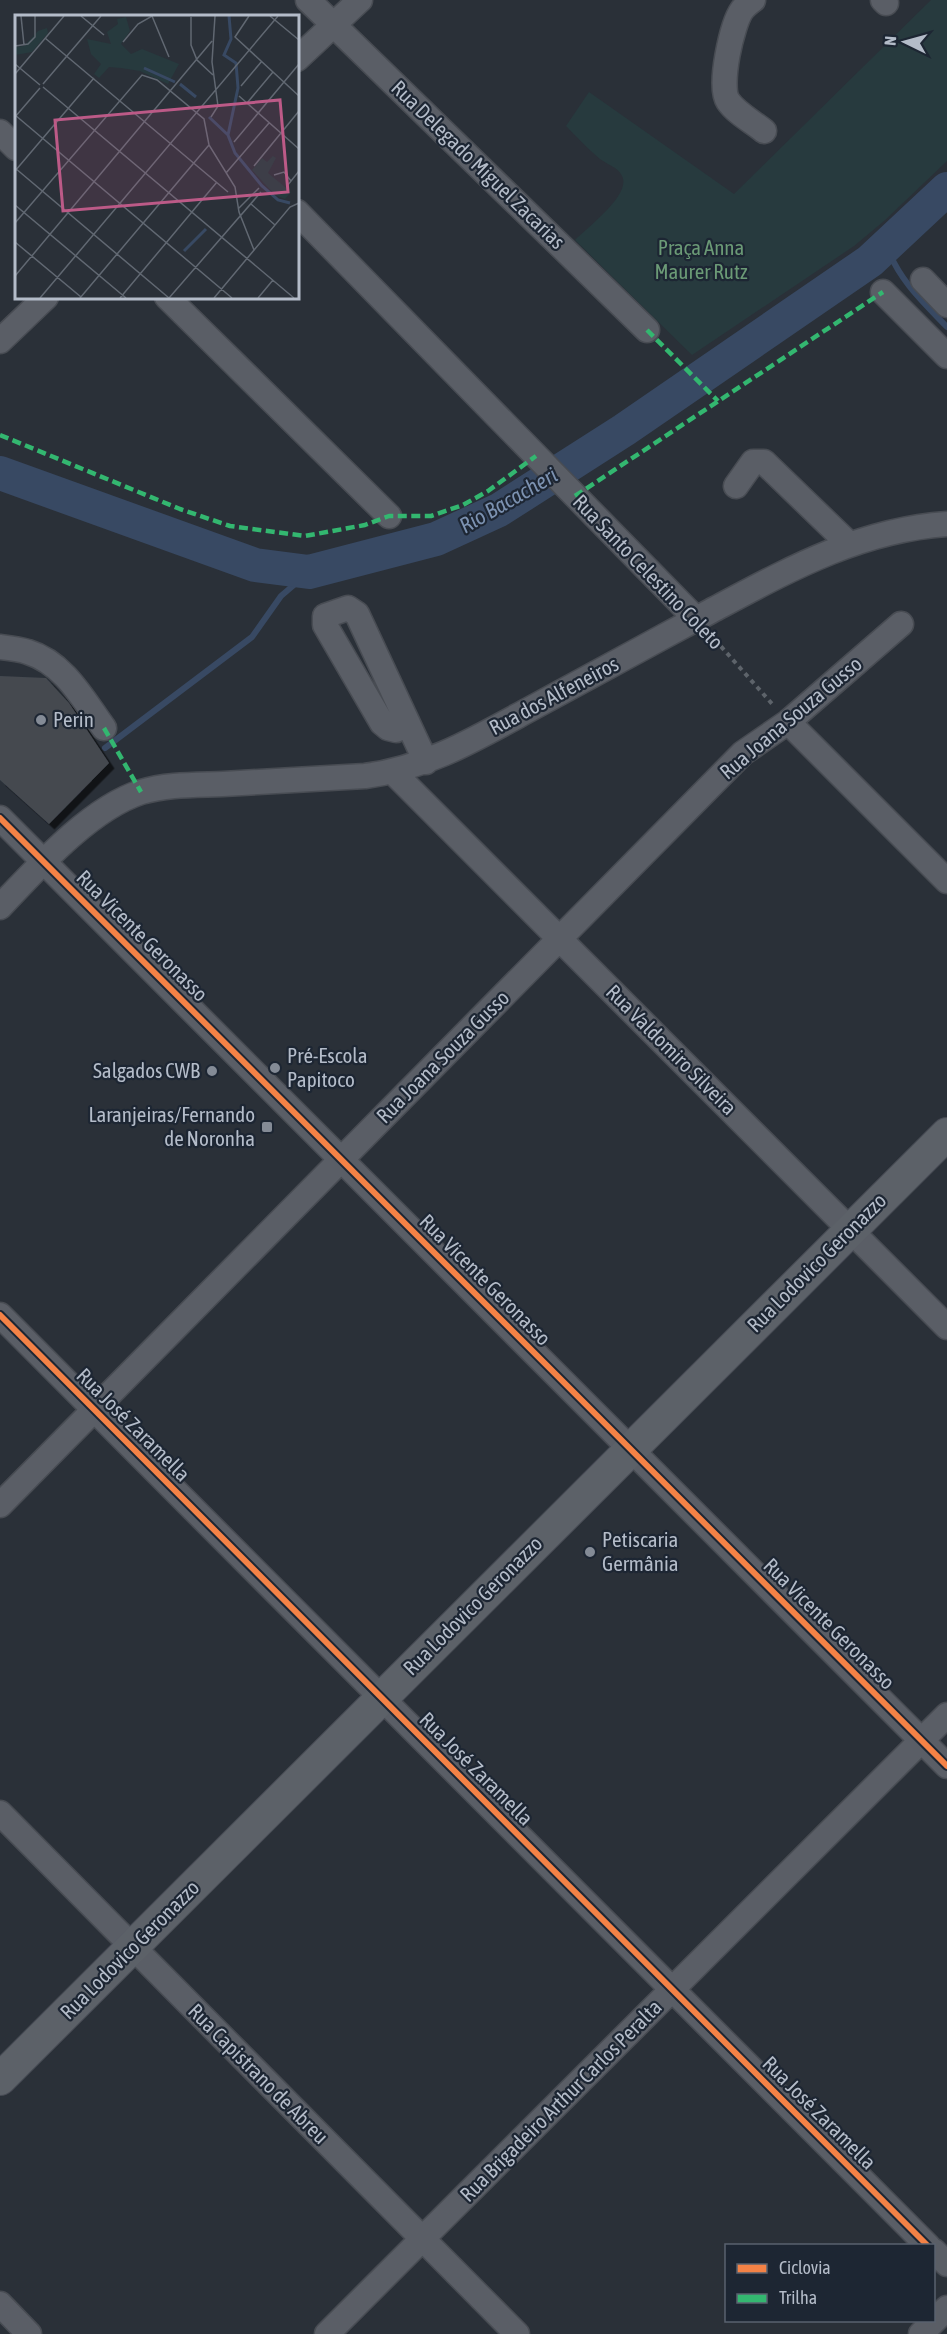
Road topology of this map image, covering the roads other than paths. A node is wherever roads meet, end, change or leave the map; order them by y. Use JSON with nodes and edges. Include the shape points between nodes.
{"nodes":[{"id":1,"x":308,"y":0,"type":"edge"},
{"id":2,"x":360,"y":0,"type":"edge"},
{"id":3,"x":753,"y":0,"type":"edge"},
{"id":4,"x":334,"y":25,"type":"junction"},
{"id":5,"x":298,"y":58,"type":"edge"},
{"id":6,"x":764,"y":131,"type":"dead end"},
{"id":7,"x":0,"y":132,"type":"edge"},
{"id":8,"x":15,"y":147,"type":"edge"},
{"id":9,"x":298,"y":213,"type":"edge"},
{"id":10,"x":923,"y":280,"type":"dead end"},
{"id":11,"x":883,"y":292,"type":"dead end"},
{"id":12,"x":45,"y":298,"type":"edge"},
{"id":13,"x":168,"y":298,"type":"edge"},
{"id":14,"x":947,"y":305,"type":"edge"},
{"id":15,"x":647,"y":330,"type":"dead end"},
{"id":16,"x":0,"y":341,"type":"edge"},
{"id":17,"x":947,"y":356,"type":"edge"},
{"id":18,"x":736,"y":486,"type":"dead end"},
{"id":19,"x":389,"y":516,"type":"dead end"},
{"id":20,"x":947,"y":524,"type":"edge"},
{"id":21,"x":849,"y":544,"type":"junction"},
{"id":22,"x":696,"y":619,"type":"junction"},
{"id":23,"x":900,"y":624,"type":"dead end"},
{"id":24,"x":0,"y":646,"type":"edge"},
{"id":25,"x":788,"y":722,"type":"junction"},
{"id":26,"x":408,"y":723,"type":"junction"},
{"id":27,"x":104,"y":728,"type":"dead end"},
{"id":28,"x":426,"y":762,"type":"junction"},
{"id":29,"x":394,"y":772,"type":"junction"},
{"id":30,"x":0,"y":818,"type":"edge"},
{"id":31,"x":44,"y":861,"type":"junction"},
{"id":32,"x":947,"y":881,"type":"edge"},
{"id":33,"x":0,"y":907,"type":"edge"},
{"id":34,"x":560,"y":939,"type":"junction"},
{"id":35,"x":947,"y":1134,"type":"edge"},
{"id":36,"x":342,"y":1160,"type":"junction"},
{"id":37,"x":850,"y":1230,"type":"junction"},
{"id":38,"x":0,"y":1315,"type":"edge"},
{"id":39,"x":947,"y":1327,"type":"edge"},
{"id":40,"x":94,"y":1410,"type":"junction"},
{"id":41,"x":631,"y":1449,"type":"junction"},
{"id":42,"x":0,"y":1505,"type":"edge"},
{"id":43,"x":382,"y":1698,"type":"junction"},
{"id":44,"x":947,"y":1715,"type":"edge"},
{"id":45,"x":922,"y":1741,"type":"junction"},
{"id":46,"x":947,"y":1766,"type":"edge"},
{"id":47,"x":0,"y":1813,"type":"edge"},
{"id":48,"x":133,"y":1947,"type":"junction"},
{"id":49,"x":673,"y":1989,"type":"junction"},
{"id":50,"x":0,"y":2079,"type":"edge"},
{"id":51,"x":422,"y":2239,"type":"junction"},
{"id":52,"x":926,"y":2244,"type":"edge"},
{"id":53,"x":935,"y":2253,"type":"edge"},
{"id":54,"x":947,"y":2264,"type":"edge"},
{"id":55,"x":0,"y":2304,"type":"edge"},
{"id":56,"x":947,"y":2308,"type":"edge"},
{"id":57,"x":935,"y":2320,"type":"edge"},
{"id":58,"x":933,"y":2322,"type":"edge"},
{"id":59,"x":29,"y":2334,"type":"edge"},
{"id":60,"x":327,"y":2334,"type":"edge"},
{"id":61,"x":517,"y":2334,"type":"edge"},
{"id":62,"x":921,"y":2334,"type":"edge"}],
"edges":[{"from":1,"to":4,"type":"street","name":"Rua Delegado Miguel Zacarias"},
{"from":2,"to":4,"type":"street"},
{"from":3,"to":6,"type":"street","via":[[743,9],[734,28],[724,89],[733,108]]},
{"from":4,"to":5,"type":"street"},
{"from":4,"to":15,"type":"street","name":"Rua Delegado Miguel Zacarias"},
{"from":7,"to":8,"type":"street"},
{"from":9,"to":22,"type":"street","name":"Rua Santo Celestino Coleto"},
{"from":10,"to":14,"type":"street"},
{"from":11,"to":17,"type":"street"},
{"from":12,"to":16,"type":"street"},
{"from":13,"to":19,"type":"street"},
{"from":18,"to":21,"type":"street","via":[[753,462],[764,462]]},
{"from":20,"to":21,"type":"street","name":"Rua dos Alfeneiros","via":[[914,526]]},
{"from":21,"to":22,"type":"street","name":"Rua dos Alfeneiros"},
{"from":22,"to":28,"type":"street","name":"Rua dos Alfeneiros"},
{"from":23,"to":25,"type":"street","name":"Rua Joana Souza Gusso"},
{"from":24,"to":27,"type":"street","via":[[50,662],[78,691]]},
{"from":25,"to":32,"type":"street"},
{"from":25,"to":34,"type":"street","name":"Rua Joana Souza Gusso","via":[[743,753]]},
{"from":26,"to":26,"type":"street","via":[[396,730],[382,723],[325,626],[325,616],[348,608],[357,614]]},
{"from":26,"to":28,"type":"street"},
{"from":28,"to":29,"type":"street","name":"Rua dos Alfeneiros"},
{"from":29,"to":31,"type":"street","name":"Rua dos Alfeneiros","via":[[141,792],[96,817]]},
{"from":29,"to":34,"type":"street","name":"Rua Valdomiro Silveira"},
{"from":30,"to":31,"type":"street","name":"Rua Vicente Geronasso"},
{"from":31,"to":33,"type":"street","name":"Rua dos Alfeneiros"},
{"from":31,"to":36,"type":"street","name":"Rua Vicente Geronasso"},
{"from":34,"to":36,"type":"street","name":"Rua Joana Souza Gusso"},
{"from":34,"to":37,"type":"street","name":"Rua Valdomiro Silveira"},
{"from":35,"to":37,"type":"main road","name":"Rua Lodovico Geronazzo"},
{"from":36,"to":40,"type":"street","name":"Rua Joana Souza Gusso"},
{"from":36,"to":41,"type":"street","name":"Rua Vicente Geronasso"},
{"from":37,"to":39,"type":"street","name":"Rua Valdomiro Silveira"},
{"from":37,"to":41,"type":"main road","name":"Rua Lodovico Geronazzo"},
{"from":38,"to":40,"type":"street","name":"Rua José Zaramella"},
{"from":40,"to":42,"type":"street","name":"Rua Joana Souza Gusso"},
{"from":40,"to":43,"type":"street","name":"Rua José Zaramella"},
{"from":41,"to":43,"type":"main road","name":"Rua Lodovico Geronazzo"},
{"from":41,"to":45,"type":"street","name":"Rua Vicente Geronasso"},
{"from":43,"to":48,"type":"main road","name":"Rua Lodovico Geronazzo"},
{"from":43,"to":49,"type":"street","name":"Rua José Zaramella"},
{"from":44,"to":45,"type":"street","name":"Rua Brigadeiro Arthur Carlos Peralta"},
{"from":45,"to":46,"type":"street","name":"Rua Vicente Geronasso"},
{"from":45,"to":49,"type":"street","name":"Rua Brigadeiro Arthur Carlos Peralta"},
{"from":47,"to":48,"type":"street","name":"Rua Capistrano de Abreu"},
{"from":48,"to":50,"type":"main road","name":"Rua Lodovico Geronazzo"},
{"from":48,"to":51,"type":"street","name":"Rua Capistrano de Abreu"},
{"from":49,"to":51,"type":"street","name":"Rua Brigadeiro Arthur Carlos Peralta"},
{"from":49,"to":52,"type":"street","name":"Rua José Zaramella"},
{"from":51,"to":60,"type":"street","name":"Rua Brigadeiro Arthur Carlos Peralta"},
{"from":51,"to":61,"type":"street","name":"Rua Capistrano de Abreu"},
{"from":53,"to":54,"type":"street"},
{"from":55,"to":59,"type":"street"},
{"from":56,"to":57,"type":"street"},
{"from":58,"to":62,"type":"street"}]}
